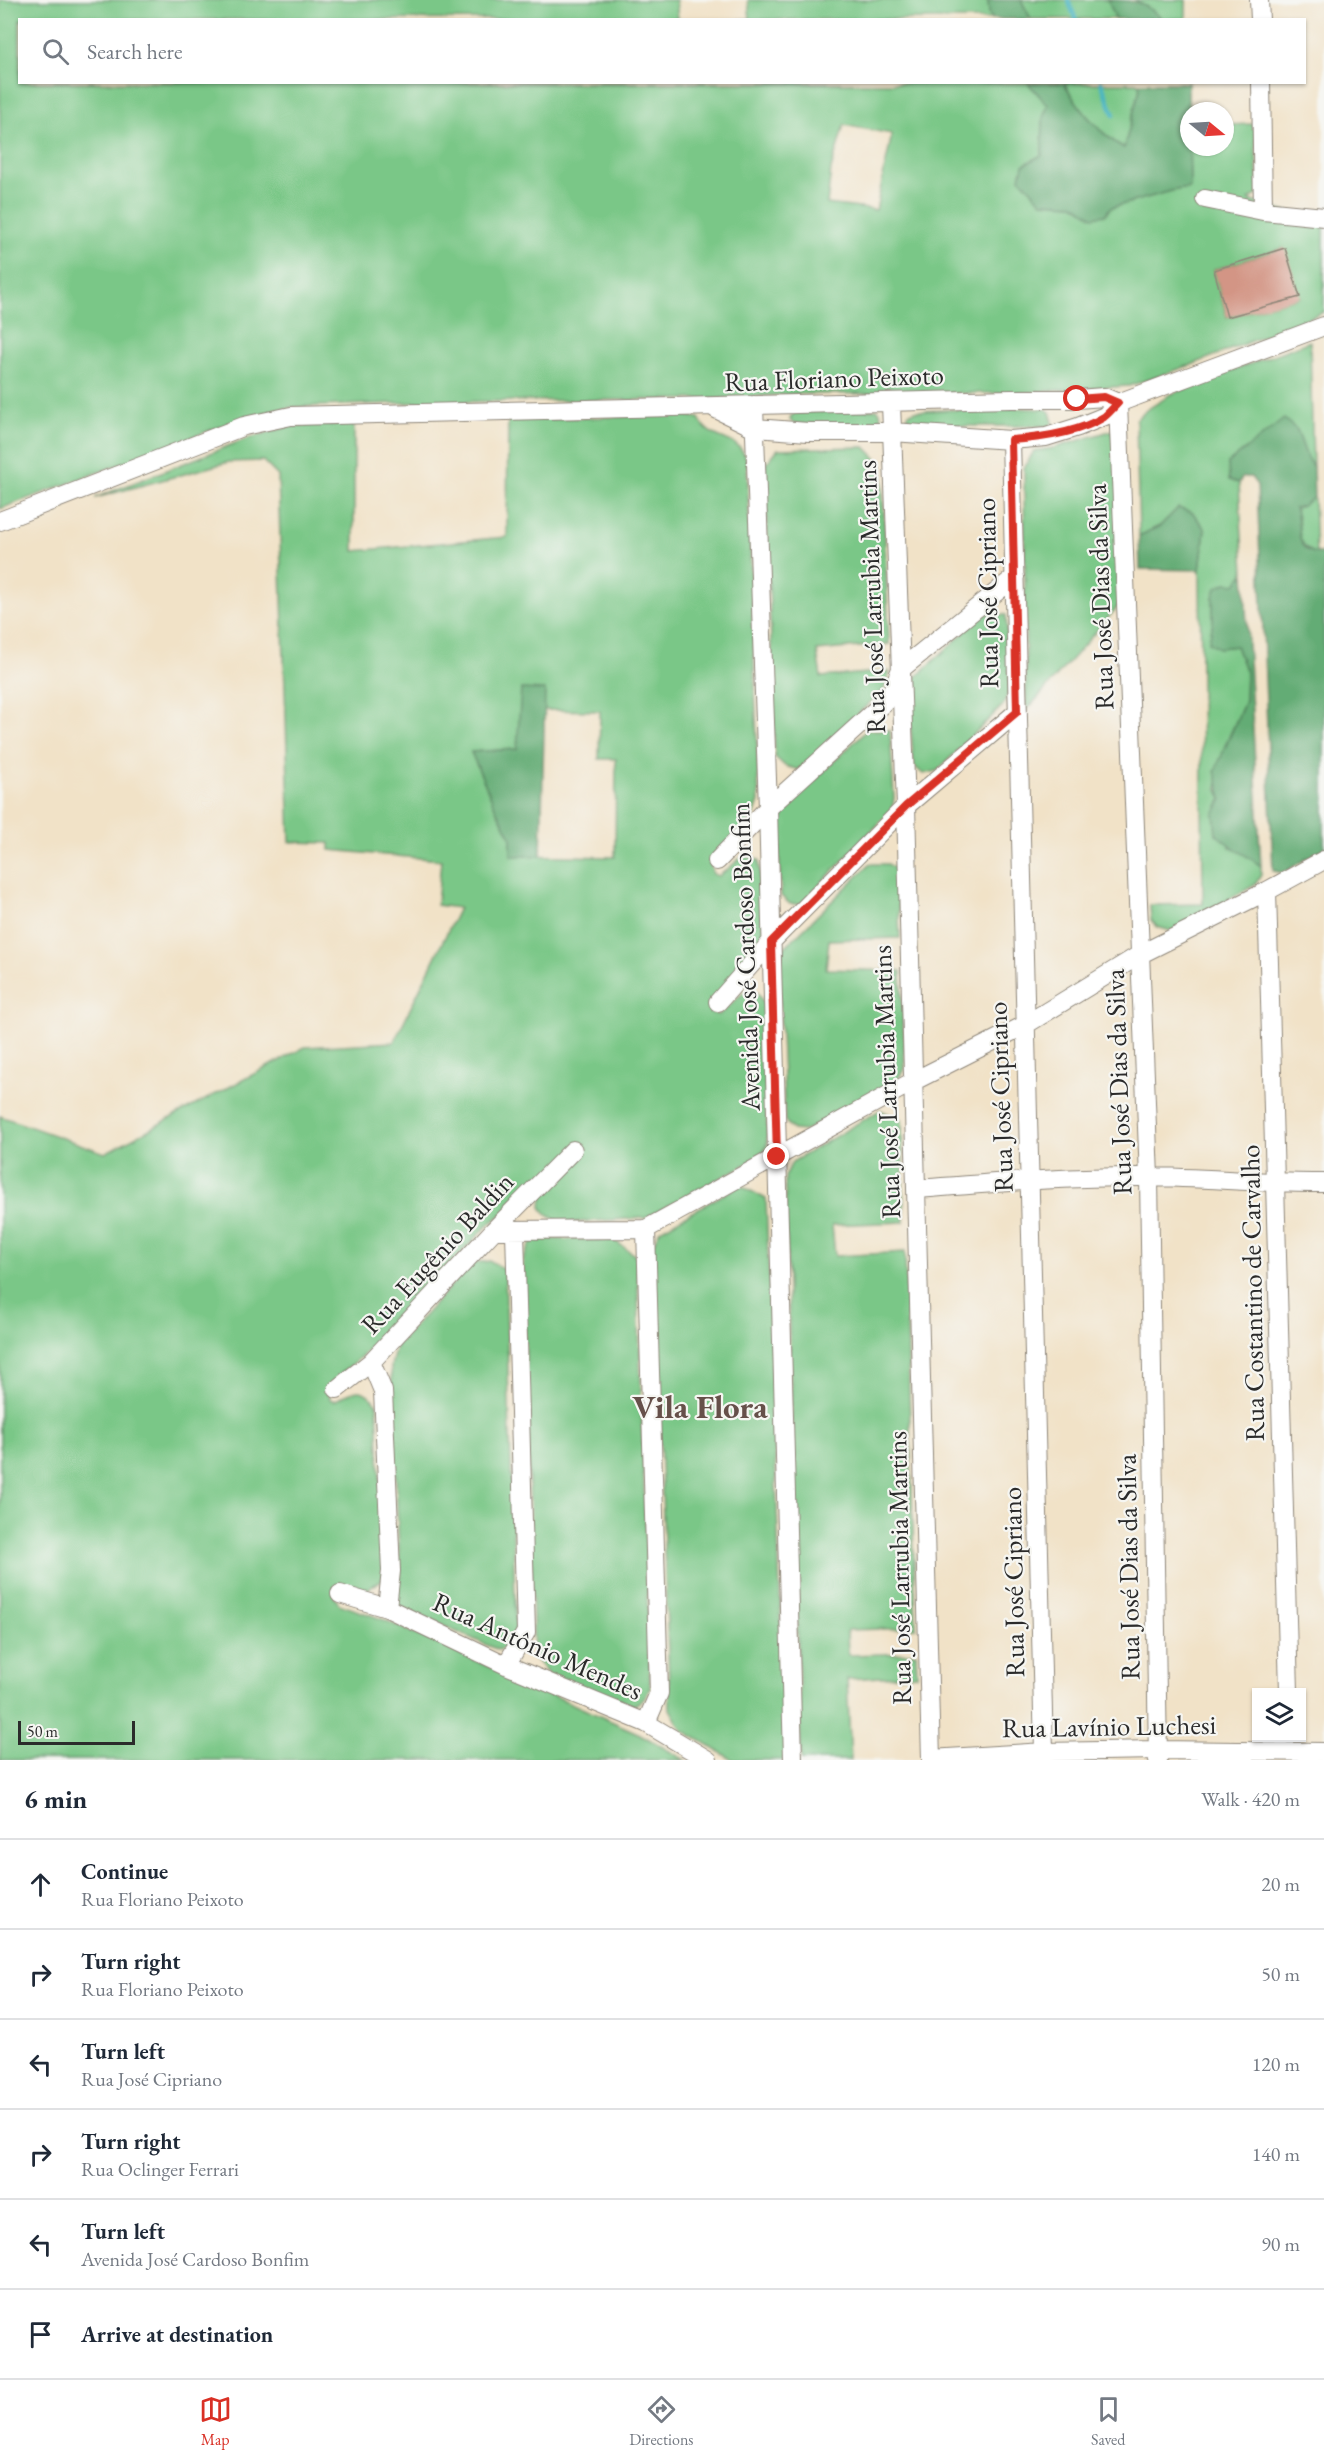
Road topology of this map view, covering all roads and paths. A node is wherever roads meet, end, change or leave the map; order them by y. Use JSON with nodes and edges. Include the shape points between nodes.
{"nodes":[{"id":1,"x":1259,"y":0,"type":"edge"},
{"id":2,"x":1260,"y":18,"type":"edge"},
{"id":3,"x":1261,"y":84,"type":"edge"},
{"id":4,"x":1204,"y":199,"type":"dead end"},
{"id":5,"x":1263,"y":211,"type":"junction"},
{"id":6,"x":1324,"y":217,"type":"edge"},
{"id":7,"x":1324,"y":326,"type":"edge"},
{"id":8,"x":891,"y":403,"type":"junction"},
{"id":9,"x":1118,"y":403,"type":"junction"},
{"id":10,"x":754,"y":405,"type":"junction"},
{"id":11,"x":711,"y":407,"type":"junction"},
{"id":12,"x":754,"y":428,"type":"junction"},
{"id":13,"x":892,"y":432,"type":"junction"},
{"id":14,"x":1011,"y":440,"type":"junction"},
{"id":15,"x":0,"y":521,"type":"edge"},
{"id":16,"x":1015,"y":578,"type":"junction"},
{"id":17,"x":901,"y":669,"type":"junction"},
{"id":18,"x":1017,"y":712,"type":"junction"},
{"id":19,"x":906,"y":806,"type":"junction"},
{"id":20,"x":768,"y":808,"type":"junction"},
{"id":21,"x":1324,"y":860,"type":"edge"},
{"id":22,"x":717,"y":861,"type":"dead end"},
{"id":23,"x":1267,"y":891,"type":"junction"},
{"id":24,"x":771,"y":942,"type":"junction"},
{"id":25,"x":1141,"y":954,"type":"junction"},
{"id":26,"x":718,"y":1002,"type":"dead end"},
{"id":27,"x":1025,"y":1025,"type":"junction"},
{"id":28,"x":912,"y":1082,"type":"junction"},
{"id":29,"x":573,"y":1150,"type":"dead end"},
{"id":30,"x":777,"y":1157,"type":"junction"},
{"id":31,"x":1149,"y":1177,"type":"junction"},
{"id":32,"x":1030,"y":1180,"type":"junction"},
{"id":33,"x":1277,"y":1183,"type":"junction"},
{"id":34,"x":1324,"y":1183,"type":"edge"},
{"id":35,"x":916,"y":1189,"type":"junction"},
{"id":36,"x":646,"y":1229,"type":"junction"},
{"id":37,"x":494,"y":1230,"type":"junction"},
{"id":38,"x":515,"y":1231,"type":"junction"},
{"id":39,"x":371,"y":1362,"type":"junction"},
{"id":40,"x":337,"y":1389,"type":"dead end"},
{"id":41,"x":340,"y":1594,"type":"dead end"},
{"id":42,"x":387,"y":1608,"type":"junction"},
{"id":43,"x":506,"y":1665,"type":"junction"},
{"id":44,"x":1289,"y":1688,"type":"edge"},
{"id":45,"x":646,"y":1723,"type":"junction"},
{"id":46,"x":1291,"y":1750,"type":"edge"},
{"id":47,"x":1044,"y":1752,"type":"junction"},
{"id":48,"x":1324,"y":1752,"type":"edge"},
{"id":49,"x":1157,"y":1755,"type":"edge"},
{"id":50,"x":931,"y":1759,"type":"edge"},
{"id":51,"x":708,"y":1760,"type":"edge"},
{"id":52,"x":793,"y":1760,"type":"edge"}],
"edges":[{"from":1,"to":2,"type":"street"},
{"from":3,"to":5,"type":"street"},
{"from":4,"to":5,"type":"street"},
{"from":5,"to":6,"type":"street"},
{"from":7,"to":9,"type":"street","name":"Rua Floriano Peixoto"},
{"from":8,"to":9,"type":"street","name":"Rua Floriano Peixoto","via":[[1104,397]]},
{"from":8,"to":10,"type":"street","name":"Rua Floriano Peixoto"},
{"from":8,"to":13,"type":"street","name":"Rua José Larrubia Martins"},
{"from":9,"to":14,"type":"street","name":"Rua Floriano Peixoto","via":[[1105,416],[1078,427],[1046,437]]},
{"from":9,"to":25,"type":"street","name":"Rua José Dias da Silva"},
{"from":10,"to":11,"type":"street","name":"Rua Floriano Peixoto"},
{"from":10,"to":12,"type":"street","name":"Avenida José Cardoso Bonfim"},
{"from":11,"to":12,"type":"street","name":"Rua Floriano Peixoto"},
{"from":11,"to":15,"type":"street","via":[[291,416],[244,426]]},
{"from":12,"to":13,"type":"street","name":"Rua Floriano Peixoto"},
{"from":12,"to":20,"type":"street","name":"Avenida José Cardoso Bonfim"},
{"from":13,"to":14,"type":"street","name":"Rua Floriano Peixoto"},
{"from":13,"to":17,"type":"street","name":"Rua José Larrubia Martins"},
{"from":14,"to":16,"type":"street","name":"Rua José Cipriano"},
{"from":16,"to":17,"type":"street"},
{"from":16,"to":18,"type":"street","name":"Rua José Cipriano"},
{"from":17,"to":19,"type":"street","name":"Rua José Larrubia Martins"},
{"from":17,"to":20,"type":"street","via":[[889,698]]},
{"from":18,"to":19,"type":"street"},
{"from":18,"to":27,"type":"street","name":"Rua José Cipriano"},
{"from":19,"to":24,"type":"street"},
{"from":19,"to":28,"type":"street","name":"Rua José Larrubia Martins"},
{"from":20,"to":22,"type":"street"},
{"from":20,"to":24,"type":"street","name":"Avenida José Cardoso Bonfim"},
{"from":21,"to":23,"type":"street"},
{"from":23,"to":25,"type":"street"},
{"from":23,"to":33,"type":"street","name":"Rua Costantino de Carvalho"},
{"from":24,"to":26,"type":"street"},
{"from":24,"to":30,"type":"street","name":"Avenida José Cardoso Bonfim"},
{"from":25,"to":27,"type":"street"},
{"from":25,"to":31,"type":"street","name":"Rua José Dias da Silva"},
{"from":27,"to":28,"type":"street"},
{"from":27,"to":32,"type":"street","name":"Rua José Cipriano"},
{"from":28,"to":30,"type":"street"},
{"from":28,"to":35,"type":"street","name":"Rua José Larrubia Martins"},
{"from":29,"to":37,"type":"street","name":"Rua Eugênio Baldin"},
{"from":30,"to":36,"type":"street"},
{"from":30,"to":52,"type":"street","name":"Avenida José Cardoso Bonfim"},
{"from":31,"to":32,"type":"street"},
{"from":31,"to":33,"type":"street"},
{"from":31,"to":49,"type":"street","name":"Rua José Dias da Silva"},
{"from":32,"to":35,"type":"street"},
{"from":32,"to":47,"type":"street","name":"Rua José Cipriano"},
{"from":33,"to":34,"type":"street"},
{"from":33,"to":44,"type":"street","name":"Rua Costantino de Carvalho"},
{"from":35,"to":50,"type":"street","name":"Rua José Larrubia Martins"},
{"from":36,"to":38,"type":"street"},
{"from":36,"to":45,"type":"street","via":[[659,1693]]},
{"from":37,"to":38,"type":"street"},
{"from":37,"to":39,"type":"street","name":"Rua Eugênio Baldin"},
{"from":38,"to":43,"type":"street","via":[[526,1632]]},
{"from":39,"to":40,"type":"street","name":"Rua Eugênio Baldin"},
{"from":39,"to":42,"type":"street","via":[[383,1391],[391,1571]]},
{"from":41,"to":42,"type":"street","name":"Rua Antônio Mendes"},
{"from":42,"to":43,"type":"street","name":"Rua Antônio Mendes"},
{"from":43,"to":45,"type":"street","name":"Rua Antônio Mendes"},
{"from":45,"to":51,"type":"street","name":"Rua Antônio Mendes"},
{"from":46,"to":48,"type":"street","name":"Rua Lavínio Luchesi"},
{"from":46,"to":49,"type":"street","name":"Rua Lavínio Luchesi"},
{"from":47,"to":49,"type":"street","name":"Rua Lavínio Luchesi"},
{"from":47,"to":50,"type":"street","name":"Rua Lavínio Luchesi"}]}
